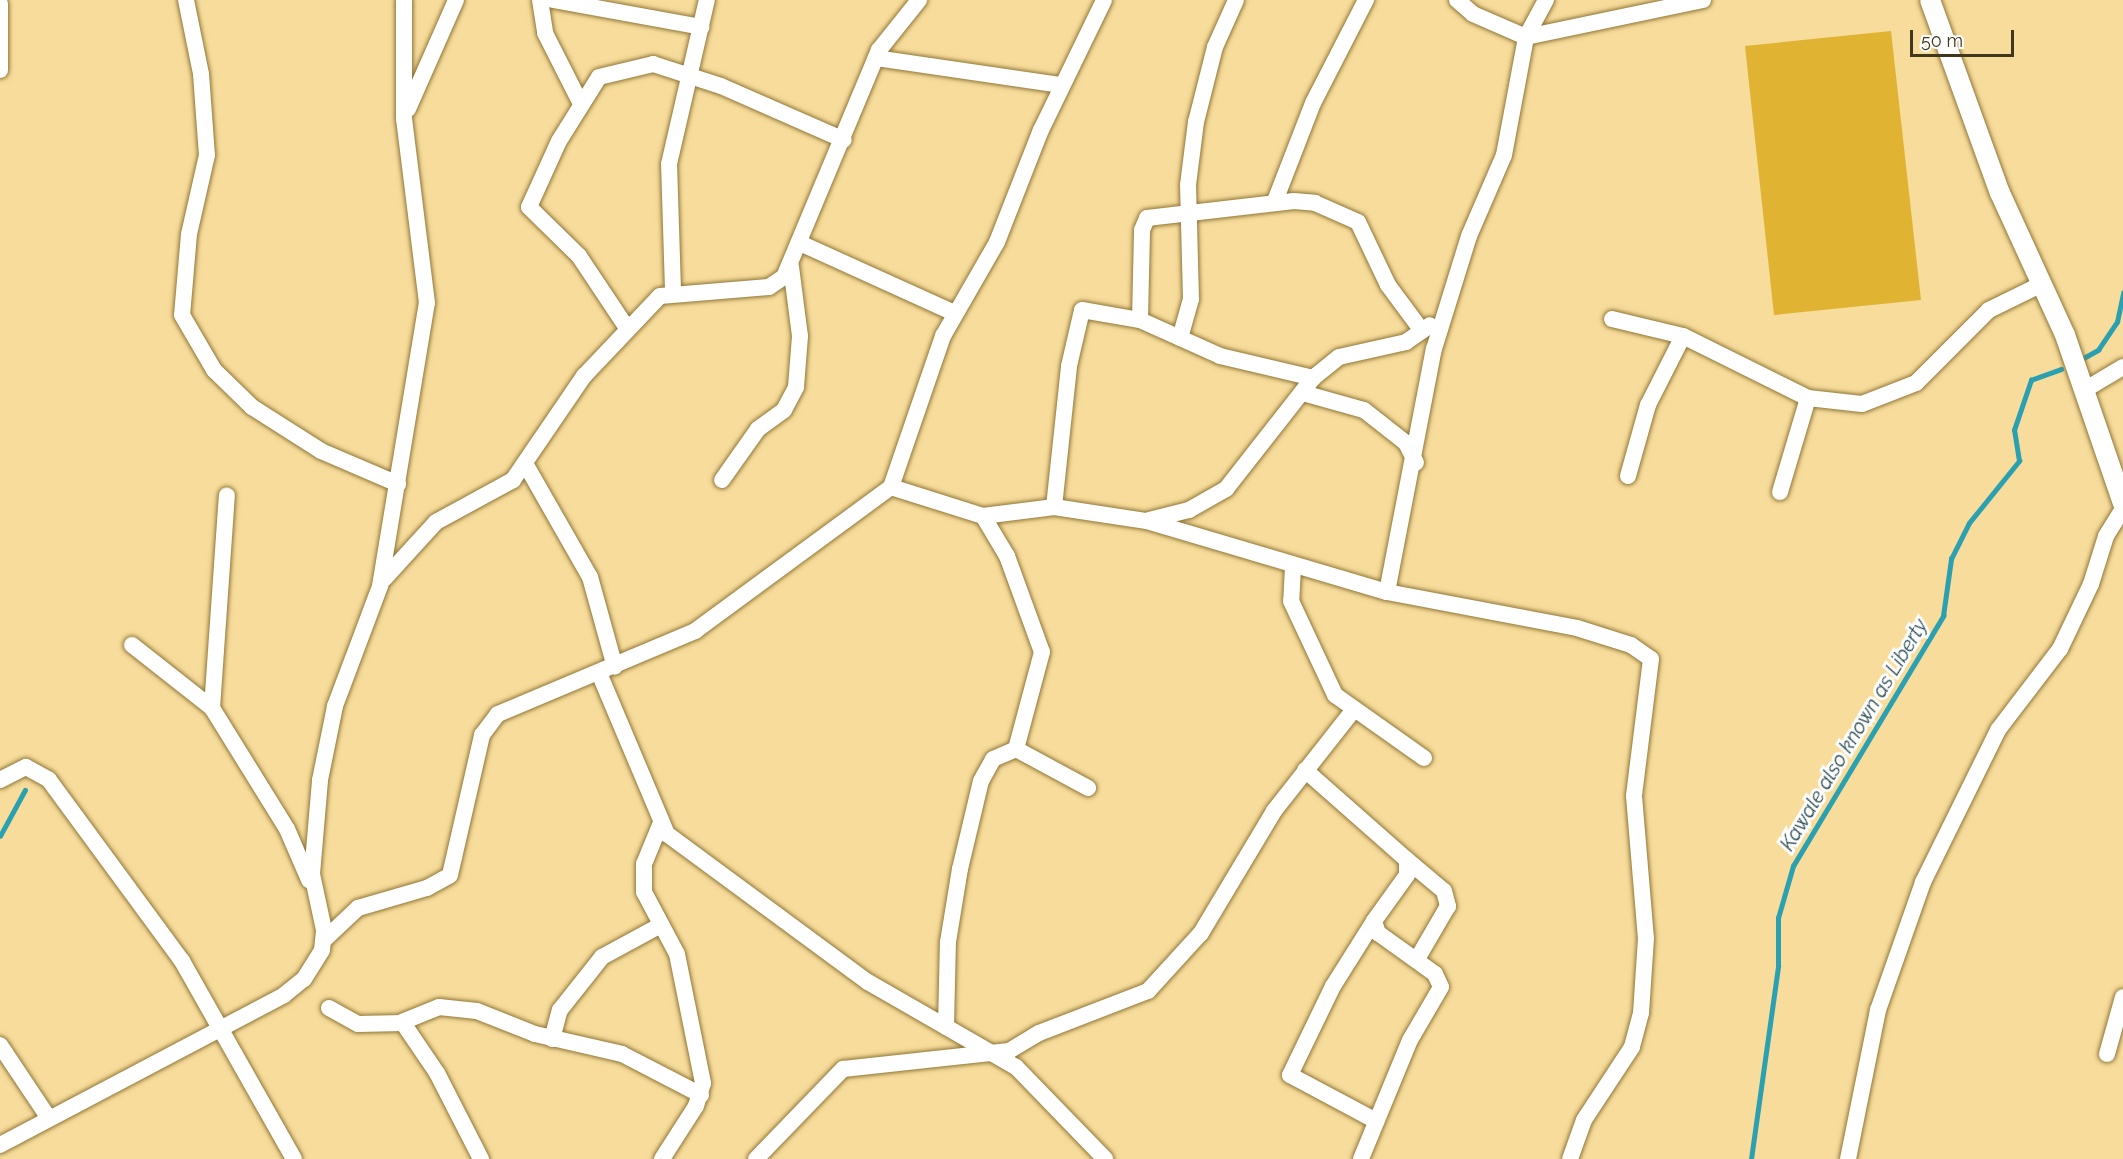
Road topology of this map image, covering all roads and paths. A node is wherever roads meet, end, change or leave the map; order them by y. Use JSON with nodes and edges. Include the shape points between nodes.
{"nodes":[{"id":1,"x":186,"y":0,"type":"edge"},
{"id":2,"x":404,"y":0,"type":"edge"},
{"id":3,"x":456,"y":0,"type":"edge"},
{"id":4,"x":540,"y":0,"type":"edge"},
{"id":5,"x":553,"y":0,"type":"edge"},
{"id":6,"x":707,"y":0,"type":"edge"},
{"id":7,"x":919,"y":0,"type":"edge"},
{"id":8,"x":1104,"y":0,"type":"edge"},
{"id":9,"x":1236,"y":0,"type":"edge"},
{"id":10,"x":1366,"y":0,"type":"edge"},
{"id":11,"x":1458,"y":0,"type":"edge"},
{"id":12,"x":1546,"y":0,"type":"edge"},
{"id":13,"x":1703,"y":0,"type":"edge"},
{"id":14,"x":1930,"y":0,"type":"edge"},
{"id":15,"x":0,"y":4,"type":"edge"},
{"id":16,"x":702,"y":27,"type":"junction"},
{"id":17,"x":1526,"y":37,"type":"junction"},
{"id":18,"x":876,"y":58,"type":"junction"},
{"id":19,"x":0,"y":70,"type":"edge"},
{"id":20,"x":688,"y":74,"type":"junction"},
{"id":21,"x":1062,"y":85,"type":"junction"},
{"id":22,"x":581,"y":104,"type":"junction"},
{"id":23,"x":404,"y":119,"type":"junction"},
{"id":24,"x":844,"y":140,"type":"junction"},
{"id":25,"x":1275,"y":201,"type":"junction"},
{"id":26,"x":1189,"y":210,"type":"junction"},
{"id":27,"x":800,"y":243,"type":"junction"},
{"id":28,"x":792,"y":263,"type":"junction"},
{"id":29,"x":2042,"y":284,"type":"junction"},
{"id":30,"x":673,"y":290,"type":"junction"},
{"id":31,"x":954,"y":312,"type":"junction"},
{"id":32,"x":1445,"y":313,"type":"junction"},
{"id":33,"x":1612,"y":319,"type":"dead end"},
{"id":34,"x":1140,"y":320,"type":"junction"},
{"id":35,"x":627,"y":328,"type":"junction"},
{"id":36,"x":1422,"y":332,"type":"junction"},
{"id":37,"x":1683,"y":336,"type":"junction"},
{"id":38,"x":1180,"y":338,"type":"junction"},
{"id":39,"x":2123,"y":367,"type":"edge"},
{"id":40,"x":1314,"y":378,"type":"junction"},
{"id":41,"x":2086,"y":389,"type":"junction"},
{"id":42,"x":1303,"y":393,"type":"junction"},
{"id":43,"x":1808,"y":398,"type":"junction"},
{"id":44,"x":1416,"y":464,"type":"junction"},
{"id":45,"x":526,"y":465,"type":"junction"},
{"id":46,"x":1628,"y":476,"type":"dead end"},
{"id":47,"x":722,"y":480,"type":"dead end"},
{"id":48,"x":398,"y":484,"type":"junction"},
{"id":49,"x":891,"y":487,"type":"junction"},
{"id":50,"x":1780,"y":492,"type":"dead end"},
{"id":51,"x":227,"y":496,"type":"dead end"},
{"id":52,"x":2123,"y":502,"type":"edge"},
{"id":53,"x":1054,"y":507,"type":"junction"},
{"id":54,"x":2123,"y":509,"type":"edge"},
{"id":55,"x":983,"y":516,"type":"junction"},
{"id":56,"x":1147,"y":521,"type":"junction"},
{"id":57,"x":1293,"y":567,"type":"junction"},
{"id":58,"x":380,"y":586,"type":"junction"},
{"id":59,"x":1387,"y":592,"type":"junction"},
{"id":60,"x":132,"y":645,"type":"dead end"},
{"id":61,"x":615,"y":667,"type":"junction"},
{"id":62,"x":599,"y":673,"type":"junction"},
{"id":63,"x":212,"y":708,"type":"junction"},
{"id":64,"x":1352,"y":712,"type":"junction"},
{"id":65,"x":1016,"y":749,"type":"junction"},
{"id":66,"x":1424,"y":758,"type":"dead end"},
{"id":67,"x":1305,"y":770,"type":"junction"},
{"id":68,"x":0,"y":780,"type":"edge"},
{"id":69,"x":1088,"y":788,"type":"dead end"},
{"id":70,"x":660,"y":825,"type":"junction"},
{"id":71,"x":1407,"y":860,"type":"junction"},
{"id":72,"x":313,"y":892,"type":"junction"},
{"id":73,"x":1374,"y":921,"type":"junction"},
{"id":74,"x":661,"y":925,"type":"junction"},
{"id":75,"x":324,"y":940,"type":"junction"},
{"id":76,"x":1417,"y":959,"type":"junction"},
{"id":77,"x":2123,"y":997,"type":"edge"},
{"id":78,"x":329,"y":1008,"type":"dead end"},
{"id":79,"x":402,"y":1022,"type":"junction"},
{"id":80,"x":946,"y":1027,"type":"junction"},
{"id":81,"x":224,"y":1029,"type":"junction"},
{"id":82,"x":552,"y":1039,"type":"junction"},
{"id":83,"x":0,"y":1045,"type":"edge"},
{"id":84,"x":994,"y":1053,"type":"junction"},
{"id":85,"x":2107,"y":1054,"type":"dead end"},
{"id":86,"x":701,"y":1095,"type":"junction"},
{"id":87,"x":48,"y":1117,"type":"junction"},
{"id":88,"x":1376,"y":1121,"type":"junction"},
{"id":89,"x":0,"y":1145,"type":"edge"},
{"id":90,"x":294,"y":1159,"type":"edge"},
{"id":91,"x":481,"y":1159,"type":"edge"},
{"id":92,"x":662,"y":1159,"type":"edge"},
{"id":93,"x":756,"y":1159,"type":"edge"},
{"id":94,"x":1105,"y":1159,"type":"edge"},
{"id":95,"x":1361,"y":1159,"type":"edge"},
{"id":96,"x":1570,"y":1159,"type":"edge"},
{"id":97,"x":1848,"y":1159,"type":"edge"}],
"edges":[{"from":1,"to":48,"type":"street","via":[[201,74],[207,155],[189,234],[182,315],[214,370],[252,408],[321,451]]},
{"from":2,"to":23,"type":"street"},
{"from":3,"to":23,"type":"street"},
{"from":4,"to":22,"type":"street","via":[[544,33]]},
{"from":5,"to":16,"type":"street"},
{"from":6,"to":16,"type":"street"},
{"from":7,"to":18,"type":"street"},
{"from":8,"to":21,"type":"street"},
{"from":9,"to":26,"type":"street","via":[[1215,47],[1196,122]]},
{"from":10,"to":25,"type":"street","via":[[1313,103]]},
{"from":11,"to":17,"type":"street","via":[[1473,14]]},
{"from":12,"to":17,"type":"street"},
{"from":13,"to":17,"type":"street"},
{"from":14,"to":29,"type":"street","via":[[2000,193]]},
{"from":15,"to":19,"type":"street"},
{"from":16,"to":20,"type":"street"},
{"from":17,"to":32,"type":"street","via":[[1504,155],[1469,236]]},
{"from":18,"to":21,"type":"street"},
{"from":18,"to":24,"type":"street"},
{"from":20,"to":22,"type":"street","via":[[637,63],[599,77]]},
{"from":20,"to":24,"type":"street"},
{"from":20,"to":30,"type":"street","via":[[667,187]]},
{"from":21,"to":31,"type":"street","via":[[997,242]]},
{"from":22,"to":35,"type":"street","via":[[531,194],[529,207],[579,255]]},
{"from":23,"to":48,"type":"street","via":[[427,303]]},
{"from":24,"to":27,"type":"street"},
{"from":25,"to":26,"type":"street"},
{"from":25,"to":36,"type":"street","via":[[1315,203],[1358,222],[1388,285]]},
{"from":26,"to":34,"type":"street","via":[[1152,215],[1143,223]]},
{"from":26,"to":38,"type":"street","via":[[1191,299]]},
{"from":27,"to":28,"type":"street"},
{"from":27,"to":31,"type":"street"},
{"from":28,"to":30,"type":"street","via":[[784,278],[769,287]]},
{"from":28,"to":47,"type":"street","via":[[800,336],[796,387],[784,410],[759,429]]},
{"from":29,"to":41,"type":"street"},
{"from":29,"to":43,"type":"street","via":[[1989,310],[1942,361],[1899,394],[1853,404]]},
{"from":30,"to":35,"type":"street","via":[[660,296]]},
{"from":31,"to":49,"type":"street"},
{"from":32,"to":36,"type":"street"},
{"from":32,"to":44,"type":"street"},
{"from":33,"to":37,"type":"street"},
{"from":34,"to":38,"type":"street"},
{"from":34,"to":53,"type":"street","via":[[1087,309],[1079,313]]},
{"from":35,"to":45,"type":"street","via":[[584,376]]},
{"from":36,"to":40,"type":"street","via":[[1386,348],[1339,357]]},
{"from":37,"to":43,"type":"street"},
{"from":37,"to":46,"type":"street","via":[[1648,405]]},
{"from":38,"to":40,"type":"street","via":[[1221,356]]},
{"from":39,"to":41,"type":"street"},
{"from":40,"to":42,"type":"street"},
{"from":41,"to":52,"type":"street"},
{"from":42,"to":44,"type":"street","via":[[1364,410],[1406,443]]},
{"from":42,"to":56,"type":"street","via":[[1226,489],[1189,510]]},
{"from":43,"to":50,"type":"street"},
{"from":44,"to":59,"type":"street"},
{"from":45,"to":58,"type":"street","via":[[503,489],[419,536]]},
{"from":45,"to":61,"type":"street","via":[[590,577]]},
{"from":48,"to":58,"type":"street"},
{"from":49,"to":55,"type":"street"},
{"from":49,"to":61,"type":"street","via":[[695,631]]},
{"from":51,"to":63,"type":"street"},
{"from":53,"to":55,"type":"street"},
{"from":53,"to":56,"type":"street"},
{"from":54,"to":97,"type":"street","via":[[2106,536],[2091,584],[2060,649],[1998,730],[1923,882],[1878,1010]]},
{"from":55,"to":65,"type":"street","via":[[1007,556],[1042,652]]},
{"from":56,"to":57,"type":"street"},
{"from":57,"to":59,"type":"street"},
{"from":57,"to":64,"type":"street","via":[[1291,601],[1324,679]]},
{"from":58,"to":72,"type":"street","via":[[335,706],[320,780]]},
{"from":59,"to":96,"type":"street","via":[[1576,628],[1632,645],[1651,659],[1634,796],[1646,938],[1641,1013],[1632,1047],[1584,1120]]},
{"from":60,"to":63,"type":"street"},
{"from":61,"to":62,"type":"street"},
{"from":62,"to":70,"type":"street"},
{"from":62,"to":75,"type":"street","via":[[509,709],[489,723],[482,735],[450,875],[427,888],[358,908]]},
{"from":63,"to":72,"type":"street","via":[[287,829]]},
{"from":64,"to":66,"type":"street"},
{"from":64,"to":67,"type":"street"},
{"from":65,"to":69,"type":"street"},
{"from":65,"to":80,"type":"street","via":[[993,759],[972,814],[948,942]]},
{"from":67,"to":71,"type":"street"},
{"from":67,"to":84,"type":"street","via":[[1243,857],[1201,933],[1148,991]]},
{"from":68,"to":81,"type":"street","via":[[26,767],[49,780],[182,961]]},
{"from":70,"to":74,"type":"street","via":[[644,864],[644,892]]},
{"from":70,"to":80,"type":"street","via":[[837,960]]},
{"from":71,"to":73,"type":"street","via":[[1407,875]]},
{"from":71,"to":76,"type":"street","via":[[1444,891],[1448,906]]},
{"from":72,"to":75,"type":"street"},
{"from":73,"to":76,"type":"street","via":[[1378,933]]},
{"from":73,"to":88,"type":"street","via":[[1333,986],[1290,1075]]},
{"from":74,"to":82,"type":"street","via":[[602,957],[560,1011]]},
{"from":74,"to":86,"type":"street","via":[[677,954],[699,1050]]},
{"from":75,"to":81,"type":"street","via":[[313,969],[300,983]]},
{"from":76,"to":88,"type":"street","via":[[1441,987],[1410,1040]]},
{"from":77,"to":85,"type":"street"},
{"from":78,"to":79,"type":"street","via":[[358,1024]]},
{"from":79,"to":82,"type":"street","via":[[450,1006]]},
{"from":79,"to":91,"type":"street","via":[[437,1073]]},
{"from":80,"to":84,"type":"street"},
{"from":81,"to":87,"type":"street"},
{"from":81,"to":90,"type":"street"},
{"from":82,"to":86,"type":"street","via":[[622,1054]]},
{"from":83,"to":87,"type":"street"},
{"from":84,"to":93,"type":"street","via":[[843,1069]]},
{"from":84,"to":94,"type":"street","via":[[1016,1067]]},
{"from":86,"to":92,"type":"street"},
{"from":87,"to":89,"type":"street"},
{"from":88,"to":95,"type":"street"}]}
